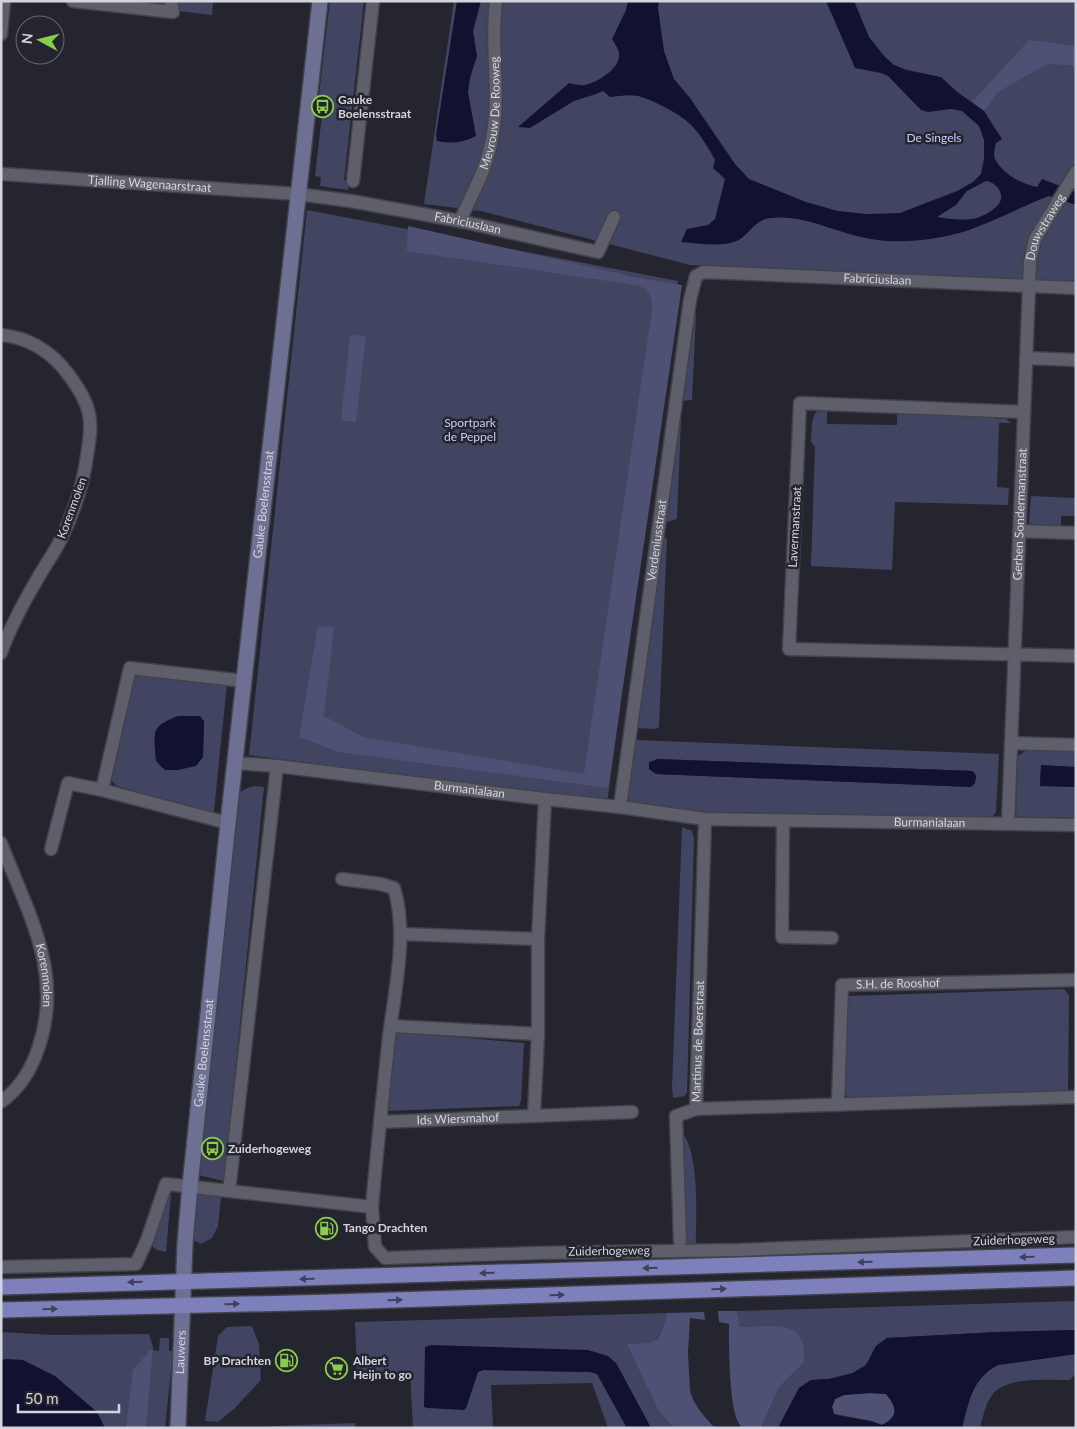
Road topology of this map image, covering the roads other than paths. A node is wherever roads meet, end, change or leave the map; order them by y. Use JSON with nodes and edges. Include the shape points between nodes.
{"nodes":[{"id":1,"x":4,"y":1,"type":"edge"},
{"id":2,"x":73,"y":1,"type":"edge"},
{"id":3,"x":171,"y":1,"type":"edge"},
{"id":4,"x":320,"y":1,"type":"edge"},
{"id":5,"x":373,"y":1,"type":"edge"},
{"id":6,"x":496,"y":1,"type":"edge"},
{"id":7,"x":1,"y":34,"type":"edge"},
{"id":8,"x":1076,"y":172,"type":"edge"},
{"id":9,"x":1,"y":174,"type":"edge"},
{"id":10,"x":353,"y":181,"type":"dead end"},
{"id":11,"x":298,"y":194,"type":"junction"},
{"id":12,"x":614,"y":217,"type":"dead end"},
{"id":13,"x":460,"y":221,"type":"junction"},
{"id":14,"x":696,"y":276,"type":"joint"},
{"id":15,"x":1029,"y":286,"type":"junction"},
{"id":16,"x":1076,"y":288,"type":"edge"},
{"id":17,"x":1,"y":335,"type":"edge"},
{"id":18,"x":1026,"y":358,"type":"junction"},
{"id":19,"x":1076,"y":360,"type":"edge"},
{"id":20,"x":1024,"y":412,"type":"junction"},
{"id":21,"x":1019,"y":530,"type":"junction"},
{"id":22,"x":1076,"y":533,"type":"edge"},
{"id":23,"x":1,"y":653,"type":"edge"},
{"id":24,"x":1015,"y":653,"type":"junction"},
{"id":25,"x":1076,"y":656,"type":"edge"},
{"id":26,"x":244,"y":681,"type":"junction"},
{"id":27,"x":1012,"y":743,"type":"junction"},
{"id":28,"x":1076,"y":745,"type":"edge"},
{"id":29,"x":235,"y":763,"type":"junction"},
{"id":30,"x":278,"y":766,"type":"junction"},
{"id":31,"x":102,"y":790,"type":"junction"},
{"id":32,"x":545,"y":800,"type":"junction"},
{"id":33,"x":620,"y":807,"type":"junction"},
{"id":34,"x":704,"y":819,"type":"junction"},
{"id":35,"x":783,"y":820,"type":"junction"},
{"id":36,"x":228,"y":823,"type":"junction"},
{"id":37,"x":1008,"y":823,"type":"junction"},
{"id":38,"x":1076,"y":825,"type":"edge"},
{"id":39,"x":1,"y":843,"type":"edge"},
{"id":40,"x":51,"y":849,"type":"dead end"},
{"id":41,"x":342,"y":880,"type":"dead end"},
{"id":42,"x":401,"y":934,"type":"junction"},
{"id":43,"x":832,"y":938,"type":"dead end"},
{"id":44,"x":538,"y":939,"type":"junction"},
{"id":45,"x":1076,"y":980,"type":"edge"},
{"id":46,"x":391,"y":1026,"type":"junction"},
{"id":47,"x":538,"y":1034,"type":"junction"},
{"id":48,"x":1076,"y":1097,"type":"edge"},
{"id":49,"x":1,"y":1102,"type":"edge"},
{"id":50,"x":838,"y":1105,"type":"junction"},
{"id":51,"x":696,"y":1109,"type":"junction"},
{"id":52,"x":632,"y":1112,"type":"dead end"},
{"id":53,"x":534,"y":1115,"type":"junction"},
{"id":54,"x":380,"y":1122,"type":"junction"},
{"id":55,"x":190,"y":1186,"type":"junction"},
{"id":56,"x":229,"y":1191,"type":"junction"},
{"id":57,"x":372,"y":1207,"type":"junction"},
{"id":58,"x":1076,"y":1237,"type":"edge"},
{"id":59,"x":680,"y":1241,"type":"dead end"},
{"id":60,"x":1076,"y":1255,"type":"edge"},
{"id":61,"x":1,"y":1267,"type":"edge"},
{"id":62,"x":1076,"y":1278,"type":"edge"},
{"id":63,"x":184,"y":1282,"type":"junction"},
{"id":64,"x":1,"y":1287,"type":"edge"},
{"id":65,"x":183,"y":1305,"type":"junction"},
{"id":66,"x":1,"y":1310,"type":"edge"},
{"id":67,"x":178,"y":1428,"type":"edge"}],
"edges":[{"from":1,"to":7,"type":"street"},
{"from":2,"to":3,"type":"street","via":[[173,12]]},
{"from":4,"to":11,"type":"main road","name":"Gauke Boelensstraat"},
{"from":5,"to":10,"type":"street"},
{"from":6,"to":13,"type":"street","name":"Mevrouw De Rooweg","via":[[492,138],[485,164]]},
{"from":8,"to":15,"type":"street","name":"Douwstraweg","via":[[1035,239]]},
{"from":9,"to":11,"type":"street","name":"Tjalling Wagenaarstraat"},
{"from":11,"to":13,"type":"street","name":"Fabriciuslaan"},
{"from":11,"to":26,"type":"main road","name":"Gauke Boelensstraat"},
{"from":12,"to":13,"type":"street","name":"Fabriciuslaan","via":[[598,252]]},
{"from":14,"to":15,"type":"street","name":"Fabriciuslaan","via":[[704,272]]},
{"from":14,"to":33,"type":"street","name":"Verdeniusstraat","via":[[690,300]]},
{"from":15,"to":16,"type":"street","name":"Fabriciuslaan"},
{"from":15,"to":18,"type":"street","name":"Gerben Sondermanstraat"},
{"from":17,"to":23,"type":"street","name":"Korenmolen","via":[[36,344],[65,370],[79,389],[89,412],[90,437],[84,473],[61,540],[12,623]]},
{"from":18,"to":19,"type":"street"},
{"from":18,"to":20,"type":"street","name":"Gerben Sondermanstraat"},
{"from":20,"to":21,"type":"street","name":"Gerben Sondermanstraat"},
{"from":20,"to":24,"type":"street","name":"Lavermanstraat","via":[[800,403],[789,649]]},
{"from":21,"to":22,"type":"street"},
{"from":21,"to":24,"type":"street","name":"Gerben Sondermanstraat"},
{"from":24,"to":25,"type":"street"},
{"from":24,"to":27,"type":"street","name":"Gerben Sondermanstraat"},
{"from":26,"to":29,"type":"main road","name":"Gauke Boelensstraat"},
{"from":26,"to":31,"type":"street","via":[[130,668]]},
{"from":27,"to":28,"type":"street"},
{"from":27,"to":37,"type":"street","name":"Gerben Sondermanstraat"},
{"from":29,"to":30,"type":"street","name":"Burmanialaan"},
{"from":29,"to":36,"type":"main road","name":"Gauke Boelensstraat"},
{"from":30,"to":32,"type":"street","name":"Burmanialaan"},
{"from":30,"to":56,"type":"street"},
{"from":31,"to":36,"type":"street"},
{"from":31,"to":40,"type":"street","via":[[68,783]]},
{"from":32,"to":33,"type":"street","name":"Burmanialaan"},
{"from":32,"to":44,"type":"street"},
{"from":33,"to":34,"type":"street","name":"Burmanialaan"},
{"from":34,"to":35,"type":"street","name":"Burmanialaan"},
{"from":34,"to":51,"type":"street","name":"Martinus de Boerstraat"},
{"from":35,"to":37,"type":"street","name":"Burmanialaan"},
{"from":35,"to":43,"type":"street","via":[[782,937]]},
{"from":36,"to":55,"type":"main road","name":"Gauke Boelensstraat"},
{"from":37,"to":38,"type":"street","name":"Burmanialaan"},
{"from":39,"to":49,"type":"street","name":"Korenmolen","via":[[41,944],[48,1006],[43,1037],[34,1060],[15,1090]]},
{"from":41,"to":42,"type":"street","via":[[394,888]]},
{"from":42,"to":44,"type":"street"},
{"from":42,"to":46,"type":"street"},
{"from":44,"to":47,"type":"street"},
{"from":45,"to":50,"type":"street","name":"S.H. de Rooshof","via":[[842,984]]},
{"from":46,"to":47,"type":"street"},
{"from":46,"to":54,"type":"street"},
{"from":47,"to":53,"type":"street"},
{"from":48,"to":50,"type":"street"},
{"from":50,"to":51,"type":"street"},
{"from":51,"to":59,"type":"street","name":"Martinus de Boerstraat","via":[[676,1116]]},
{"from":52,"to":53,"type":"street","name":"Ids Wiersmahof"},
{"from":53,"to":54,"type":"street","name":"Ids Wiersmahof"},
{"from":54,"to":57,"type":"street"},
{"from":55,"to":56,"type":"street"},
{"from":55,"to":61,"type":"street","via":[[166,1184],[136,1264]]},
{"from":55,"to":63,"type":"main road","name":"Gauke Boelensstraat"},
{"from":56,"to":57,"type":"street"},
{"from":57,"to":58,"type":"street","name":"Zuiderhogeweg","via":[[375,1246],[385,1258],[739,1250]]},
{"from":60,"to":63,"type":"main road","name":"Zuiderhogeweg","one_way":true},
{"from":65,"to":62,"type":"main road","one_way":true},
{"from":63,"to":64,"type":"main road","name":"Zuiderhogeweg","one_way":true},
{"from":63,"to":65,"type":"main road"},
{"from":66,"to":65,"type":"main road","one_way":true},
{"from":65,"to":67,"type":"main road","name":"Lauwers"}]}
